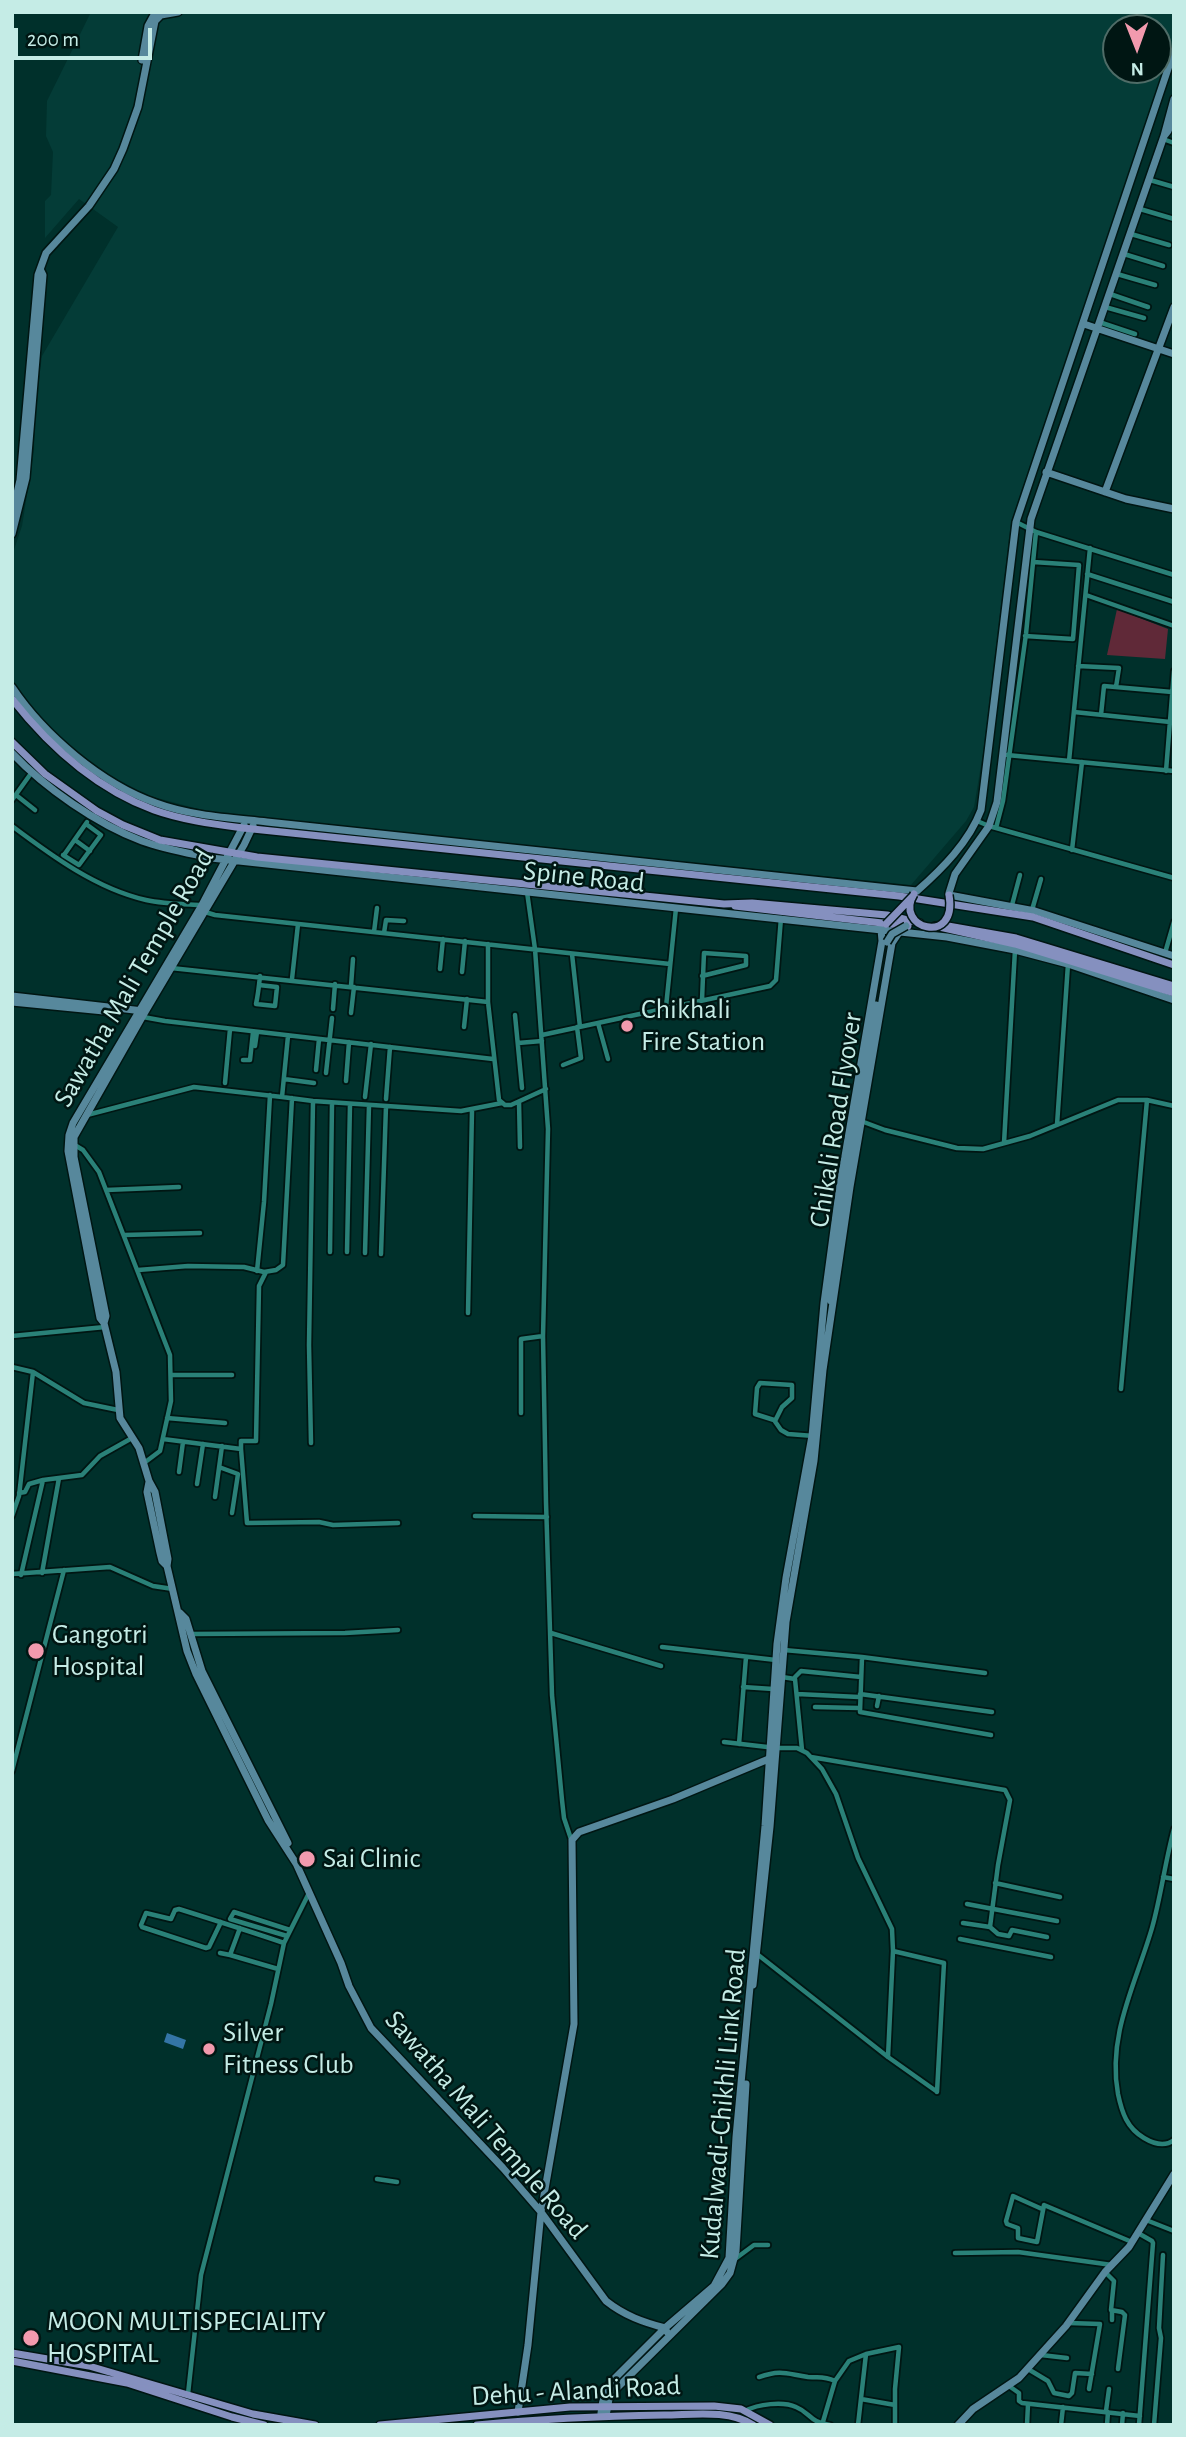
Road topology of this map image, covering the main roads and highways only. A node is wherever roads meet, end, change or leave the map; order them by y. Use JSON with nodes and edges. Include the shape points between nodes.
{"nodes":[{"id":1,"x":12,"y":699,"type":"edge"},
{"id":2,"x":12,"y":742,"type":"edge"},
{"id":3,"x":949,"y":895,"type":"road end"},
{"id":4,"x":724,"y":904,"type":"junction"},
{"id":5,"x":941,"y":925,"type":"junction"},
{"id":6,"x":884,"y":926,"type":"junction"},
{"id":7,"x":926,"y":927,"type":"junction"},
{"id":8,"x":1174,"y":965,"type":"edge"},
{"id":9,"x":1174,"y":986,"type":"edge"},
{"id":10,"x":1174,"y":993,"type":"edge"},
{"id":11,"x":12,"y":2353,"type":"edge"},
{"id":12,"x":12,"y":2361,"type":"edge"},
{"id":13,"x":604,"y":2411,"type":"junction"},
{"id":14,"x":264,"y":2425,"type":"edge"},
{"id":15,"x":314,"y":2425,"type":"edge"},
{"id":16,"x":380,"y":2425,"type":"edge"},
{"id":17,"x":477,"y":2425,"type":"edge"},
{"id":18,"x":753,"y":2425,"type":"edge"},
{"id":19,"x":770,"y":2425,"type":"edge"}],
"edges":[{"from":1,"to":8,"type":"main road","name":"Spine Road","via":[[61,753],[112,789],[155,810],[998,910],[1033,917]]},
{"from":2,"to":4,"type":"main road","name":"Spine Road","via":[[45,774],[104,815],[146,835],[233,858]]},
{"from":3,"to":5,"type":"main road","bridge":true,"via":[[950,913]]},
{"from":4,"to":6,"type":"main road"},
{"from":4,"to":10,"type":"main road","name":"Spine Road","via":[[887,915]]},
{"from":5,"to":7,"type":"main road","bridge":true},
{"from":5,"to":9,"type":"main road","via":[[1016,938]]},
{"from":6,"to":7,"type":"main road","bridge":true},
{"from":6,"to":7,"type":"main road","bridge":true,"via":[[914,894],[912,916]]},
{"from":11,"to":15,"type":"main road","via":[[89,2366],[253,2414]]},
{"from":12,"to":14,"type":"main road","via":[[127,2383]]},
{"from":13,"to":16,"type":"main road","name":"Dehu - Alandi Road","via":[[518,2412]]},
{"from":13,"to":17,"type":"main road","name":"Dehu - Alandi Road"},
{"from":13,"to":18,"type":"main road","name":"Dehu - Alandi Road","via":[[717,2415]]},
{"from":13,"to":19,"type":"main road","name":"Dehu - Alandi Road","via":[[714,2406],[746,2411]]}]}
